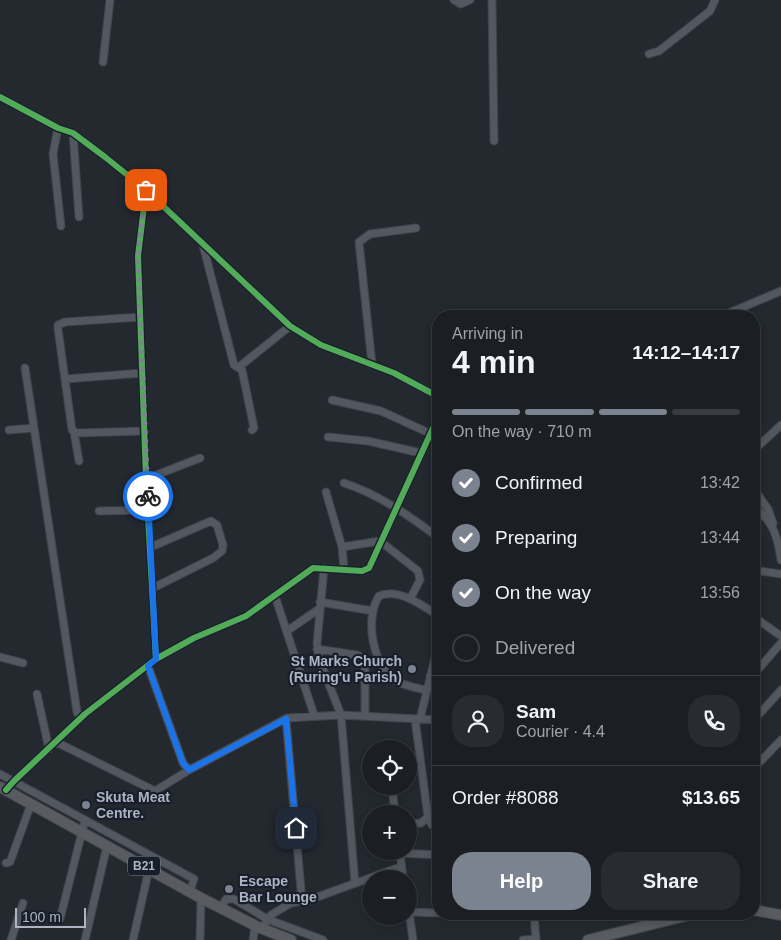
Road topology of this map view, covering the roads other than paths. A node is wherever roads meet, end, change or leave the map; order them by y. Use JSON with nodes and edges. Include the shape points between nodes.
{"nodes":[{"id":1,"x":110,"y":0,"type":"edge"},
{"id":2,"x":454,"y":0,"type":"edge"},
{"id":3,"x":470,"y":0,"type":"edge"},
{"id":4,"x":492,"y":0,"type":"edge"},
{"id":5,"x":715,"y":0,"type":"edge"},
{"id":6,"x":649,"y":54,"type":"dead end"},
{"id":7,"x":103,"y":62,"type":"dead end"},
{"id":8,"x":0,"y":97,"type":"edge"},
{"id":9,"x":58,"y":128,"type":"junction"},
{"id":10,"x":73,"y":133,"type":"junction"},
{"id":11,"x":494,"y":140,"type":"dead end"},
{"id":12,"x":146,"y":190,"type":"junction"},
{"id":13,"x":79,"y":217,"type":"dead end"},
{"id":14,"x":61,"y":226,"type":"dead end"},
{"id":15,"x":416,"y":228,"type":"dead end"},
{"id":16,"x":203,"y":244,"type":"junction"},
{"id":17,"x":781,"y":291,"type":"edge"},
{"id":18,"x":736,"y":310,"type":"edge"},
{"id":19,"x":140,"y":317,"type":"junction"},
{"id":20,"x":290,"y":326,"type":"junction"},
{"id":21,"x":372,"y":364,"type":"junction"},
{"id":22,"x":239,"y":367,"type":"junction"},
{"id":23,"x":25,"y":368,"type":"dead end"},
{"id":24,"x":142,"y":373,"type":"junction"},
{"id":25,"x":66,"y":378,"type":"junction"},
{"id":26,"x":432,"y":392,"type":"edge"},
{"id":27,"x":332,"y":400,"type":"dead end"},
{"id":28,"x":781,"y":425,"type":"edge"},
{"id":29,"x":34,"y":428,"type":"junction"},
{"id":30,"x":432,"y":428,"type":"edge"},
{"id":31,"x":9,"y":430,"type":"dead end"},
{"id":32,"x":252,"y":430,"type":"dead end"},
{"id":33,"x":145,"y":431,"type":"junction"},
{"id":34,"x":74,"y":432,"type":"junction"},
{"id":35,"x":429,"y":434,"type":"junction"},
{"id":36,"x":328,"y":437,"type":"dead end"},
{"id":37,"x":760,"y":444,"type":"edge"},
{"id":38,"x":421,"y":453,"type":"junction"},
{"id":39,"x":200,"y":458,"type":"dead end"},
{"id":40,"x":79,"y":461,"type":"dead end"},
{"id":41,"x":146,"y":479,"type":"junction"},
{"id":42,"x":344,"y":483,"type":"dead end"},
{"id":43,"x":326,"y":492,"type":"dead end"},
{"id":44,"x":760,"y":498,"type":"edge"},
{"id":45,"x":398,"y":508,"type":"junction"},
{"id":46,"x":149,"y":510,"type":"junction"},
{"id":47,"x":99,"y":511,"type":"dead end"},
{"id":48,"x":760,"y":512,"type":"edge"},
{"id":49,"x":776,"y":532,"type":"junction"},
{"id":50,"x":432,"y":533,"type":"edge"},
{"id":51,"x":382,"y":543,"type":"junction"},
{"id":52,"x":151,"y":547,"type":"junction"},
{"id":53,"x":342,"y":547,"type":"junction"},
{"id":54,"x":781,"y":556,"type":"edge"},
{"id":55,"x":324,"y":568,"type":"junction"},
{"id":56,"x":344,"y":569,"type":"junction"},
{"id":57,"x":760,"y":571,"type":"edge"},
{"id":58,"x":781,"y":574,"type":"edge"},
{"id":59,"x":153,"y":588,"type":"junction"},
{"id":60,"x":275,"y":596,"type":"junction"},
{"id":61,"x":410,"y":599,"type":"junction"},
{"id":62,"x":319,"y":606,"type":"junction"},
{"id":63,"x":374,"y":610,"type":"junction"},
{"id":64,"x":432,"y":612,"type":"edge"},
{"id":65,"x":760,"y":621,"type":"edge"},
{"id":66,"x":287,"y":631,"type":"junction"},
{"id":67,"x":781,"y":636,"type":"edge"},
{"id":68,"x":781,"y":643,"type":"edge"},
{"id":69,"x":317,"y":649,"type":"junction"},
{"id":70,"x":0,"y":657,"type":"edge"},
{"id":71,"x":156,"y":659,"type":"junction"},
{"id":72,"x":23,"y":663,"type":"dead end"},
{"id":73,"x":148,"y":666,"type":"junction"},
{"id":74,"x":760,"y":667,"type":"edge"},
{"id":75,"x":432,"y":668,"type":"edge"},
{"id":76,"x":430,"y":676,"type":"joint"},
{"id":77,"x":426,"y":690,"type":"junction"},
{"id":78,"x":781,"y":690,"type":"edge"},
{"id":79,"x":37,"y":694,"type":"dead end"},
{"id":80,"x":760,"y":713,"type":"edge"},
{"id":81,"x":314,"y":715,"type":"junction"},
{"id":82,"x":341,"y":715,"type":"junction"},
{"id":83,"x":365,"y":716,"type":"junction"},
{"id":84,"x":80,"y":718,"type":"junction"},
{"id":85,"x":286,"y":719,"type":"junction"},
{"id":86,"x":417,"y":719,"type":"junction"},
{"id":87,"x":432,"y":720,"type":"edge"},
{"id":88,"x":781,"y":740,"type":"edge"},
{"id":89,"x":56,"y":742,"type":"junction"},
{"id":90,"x":49,"y":748,"type":"junction"},
{"id":91,"x":760,"y":762,"type":"edge"},
{"id":92,"x":189,"y":770,"type":"junction"},
{"id":93,"x":0,"y":774,"type":"edge"},
{"id":94,"x":14,"y":781,"type":"junction"},
{"id":95,"x":3,"y":788,"type":"edge"},
{"id":96,"x":31,"y":804,"type":"junction"},
{"id":97,"x":428,"y":817,"type":"junction"},
{"id":98,"x":85,"y":820,"type":"junction"},
{"id":99,"x":417,"y":823,"type":"edge"},
{"id":100,"x":432,"y":825,"type":"edge"},
{"id":101,"x":82,"y":833,"type":"junction"},
{"id":102,"x":106,"y":846,"type":"junction"},
{"id":103,"x":417,"y":853,"type":"edge"},
{"id":104,"x":432,"y":854,"type":"edge"},
{"id":105,"x":400,"y":860,"type":"edge"},
{"id":106,"x":6,"y":863,"type":"dead end"},
{"id":107,"x":400,"y":867,"type":"junction"},
{"id":108,"x":149,"y":869,"type":"junction"},
{"id":109,"x":400,"y":870,"type":"edge"},
{"id":110,"x":355,"y":884,"type":"junction"},
{"id":111,"x":190,"y":891,"type":"junction"},
{"id":112,"x":201,"y":898,"type":"junction"},
{"id":113,"x":302,"y":901,"type":"junction"},
{"id":114,"x":22,"y":903,"type":"dead end"},
{"id":115,"x":760,"y":911,"type":"edge"},
{"id":116,"x":417,"y":912,"type":"edge"},
{"id":117,"x":432,"y":913,"type":"edge"},
{"id":118,"x":781,"y":915,"type":"edge"},
{"id":119,"x":60,"y":919,"type":"dead end"},
{"id":120,"x":534,"y":920,"type":"edge"},
{"id":121,"x":668,"y":920,"type":"edge"},
{"id":122,"x":262,"y":924,"type":"junction"},
{"id":123,"x":411,"y":925,"type":"edge"},
{"id":124,"x":536,"y":939,"type":"edge"},
{"id":125,"x":11,"y":940,"type":"edge"},
{"id":126,"x":85,"y":940,"type":"edge"},
{"id":127,"x":133,"y":940,"type":"edge"},
{"id":128,"x":200,"y":940,"type":"edge"},
{"id":129,"x":253,"y":940,"type":"edge"},
{"id":130,"x":291,"y":940,"type":"edge"},
{"id":131,"x":323,"y":940,"type":"edge"},
{"id":132,"x":413,"y":940,"type":"edge"},
{"id":133,"x":523,"y":940,"type":"edge"},
{"id":134,"x":588,"y":940,"type":"edge"}],
"edges":[{"from":1,"to":7,"type":"street"},
{"from":2,"to":3,"type":"street","via":[[462,4]]},
{"from":4,"to":11,"type":"street"},
{"from":5,"to":6,"type":"street","via":[[710,11],[658,51]]},
{"from":8,"to":9,"type":"street"},
{"from":9,"to":10,"type":"street"},
{"from":9,"to":14,"type":"street","via":[[53,166]]},
{"from":10,"to":12,"type":"street"},
{"from":10,"to":13,"type":"street"},
{"from":12,"to":16,"type":"street"},
{"from":12,"to":19,"type":"street","via":[[138,256]]},
{"from":15,"to":21,"type":"street","via":[[370,234],[359,242]]},
{"from":16,"to":20,"type":"street"},
{"from":16,"to":22,"type":"street","via":[[234,364]]},
{"from":17,"to":18,"type":"street"},
{"from":19,"to":24,"type":"street"},
{"from":19,"to":25,"type":"street","via":[[58,325]]},
{"from":20,"to":21,"type":"street","via":[[322,345]]},
{"from":20,"to":22,"type":"street"},
{"from":21,"to":26,"type":"street"},
{"from":22,"to":32,"type":"street"},
{"from":23,"to":29,"type":"street"},
{"from":24,"to":25,"type":"street"},
{"from":24,"to":33,"type":"street"},
{"from":25,"to":34,"type":"street"},
{"from":27,"to":35,"type":"street","via":[[381,411]]},
{"from":28,"to":37,"type":"street"},
{"from":29,"to":31,"type":"street"},
{"from":29,"to":84,"type":"street"},
{"from":30,"to":35,"type":"street"},
{"from":33,"to":34,"type":"street"},
{"from":33,"to":41,"type":"street"},
{"from":34,"to":40,"type":"street"},
{"from":35,"to":38,"type":"street"},
{"from":36,"to":38,"type":"street","via":[[368,441]]},
{"from":38,"to":45,"type":"street"},
{"from":39,"to":41,"type":"street"},
{"from":41,"to":46,"type":"street"},
{"from":42,"to":45,"type":"street","via":[[363,488]]},
{"from":43,"to":53,"type":"street"},
{"from":44,"to":49,"type":"street"},
{"from":45,"to":50,"type":"street"},
{"from":45,"to":51,"type":"street"},
{"from":46,"to":47,"type":"street"},
{"from":46,"to":52,"type":"street"},
{"from":48,"to":49,"type":"street"},
{"from":49,"to":54,"type":"street"},
{"from":51,"to":53,"type":"street","via":[[375,540]]},
{"from":51,"to":56,"type":"street","via":[[370,568],[362,571]]},
{"from":51,"to":61,"type":"street","via":[[418,571],[420,580]]},
{"from":52,"to":59,"type":"street"},
{"from":52,"to":59,"type":"street","via":[[211,521],[217,525],[224,545],[213,558]]},
{"from":53,"to":56,"type":"street"},
{"from":55,"to":56,"type":"street"},
{"from":55,"to":60,"type":"street","via":[[313,568]]},
{"from":55,"to":62,"type":"street"},
{"from":57,"to":58,"type":"street"},
{"from":59,"to":71,"type":"street"},
{"from":60,"to":66,"type":"street"},
{"from":60,"to":71,"type":"street","via":[[246,616],[194,638]]},
{"from":61,"to":63,"type":"street","via":[[383,594],[377,599]]},
{"from":61,"to":64,"type":"street"},
{"from":62,"to":63,"type":"street"},
{"from":62,"to":66,"type":"street"},
{"from":62,"to":69,"type":"street"},
{"from":63,"to":77,"type":"street","via":[[372,644],[386,670],[400,683]]},
{"from":65,"to":67,"type":"street"},
{"from":66,"to":81,"type":"street"},
{"from":68,"to":74,"type":"street"},
{"from":69,"to":82,"type":"street"},
{"from":69,"to":83,"type":"street","via":[[365,659]]},
{"from":70,"to":72,"type":"street"},
{"from":71,"to":73,"type":"street"},
{"from":73,"to":84,"type":"street"},
{"from":73,"to":92,"type":"street","via":[[183,763]]},
{"from":75,"to":76,"type":"street"},
{"from":76,"to":77,"type":"street"},
{"from":77,"to":86,"type":"street"},
{"from":78,"to":80,"type":"street"},
{"from":79,"to":90,"type":"street"},
{"from":81,"to":82,"type":"street"},
{"from":81,"to":85,"type":"street"},
{"from":82,"to":83,"type":"street"},
{"from":82,"to":110,"type":"street"},
{"from":83,"to":86,"type":"street"},
{"from":84,"to":89,"type":"street"},
{"from":85,"to":92,"type":"street"},
{"from":85,"to":113,"type":"street"},
{"from":86,"to":87,"type":"street"},
{"from":86,"to":97,"type":"street"},
{"from":88,"to":91,"type":"street"},
{"from":89,"to":90,"type":"street"},
{"from":89,"to":92,"type":"street","via":[[155,791]]},
{"from":90,"to":94,"type":"street"},
{"from":93,"to":94,"type":"street"},
{"from":94,"to":95,"type":"street"},
{"from":94,"to":98,"type":"street"},
{"from":95,"to":96,"type":"highway","number":"B21"},
{"from":96,"to":101,"type":"highway","number":"B21"},
{"from":96,"to":106,"type":"street","via":[[10,862]]},
{"from":97,"to":99,"type":"street"},
{"from":97,"to":100,"type":"street"},
{"from":98,"to":101,"type":"street"},
{"from":98,"to":111,"type":"street","via":[[194,879]]},
{"from":101,"to":102,"type":"highway","number":"B21"},
{"from":101,"to":119,"type":"street"},
{"from":102,"to":108,"type":"highway","number":"B21"},
{"from":102,"to":126,"type":"street"},
{"from":103,"to":104,"type":"street"},
{"from":105,"to":107,"type":"street"},
{"from":107,"to":109,"type":"street"},
{"from":107,"to":110,"type":"street"},
{"from":108,"to":111,"type":"highway","number":"B21"},
{"from":108,"to":127,"type":"street"},
{"from":110,"to":113,"type":"street"},
{"from":111,"to":112,"type":"highway","number":"B21"},
{"from":112,"to":122,"type":"highway","number":"B21"},
{"from":112,"to":128,"type":"street"},
{"from":113,"to":122,"type":"street","via":[[291,903]]},
{"from":114,"to":125,"type":"street"},
{"from":115,"to":118,"type":"highway"},
{"from":116,"to":117,"type":"street"},
{"from":120,"to":124,"type":"street"},
{"from":121,"to":134,"type":"highway"},
{"from":122,"to":129,"type":"street"},
{"from":122,"to":130,"type":"highway","number":"B21"},
{"from":122,"to":131,"type":"street"},
{"from":123,"to":132,"type":"street"},
{"from":124,"to":133,"type":"street"}]}
